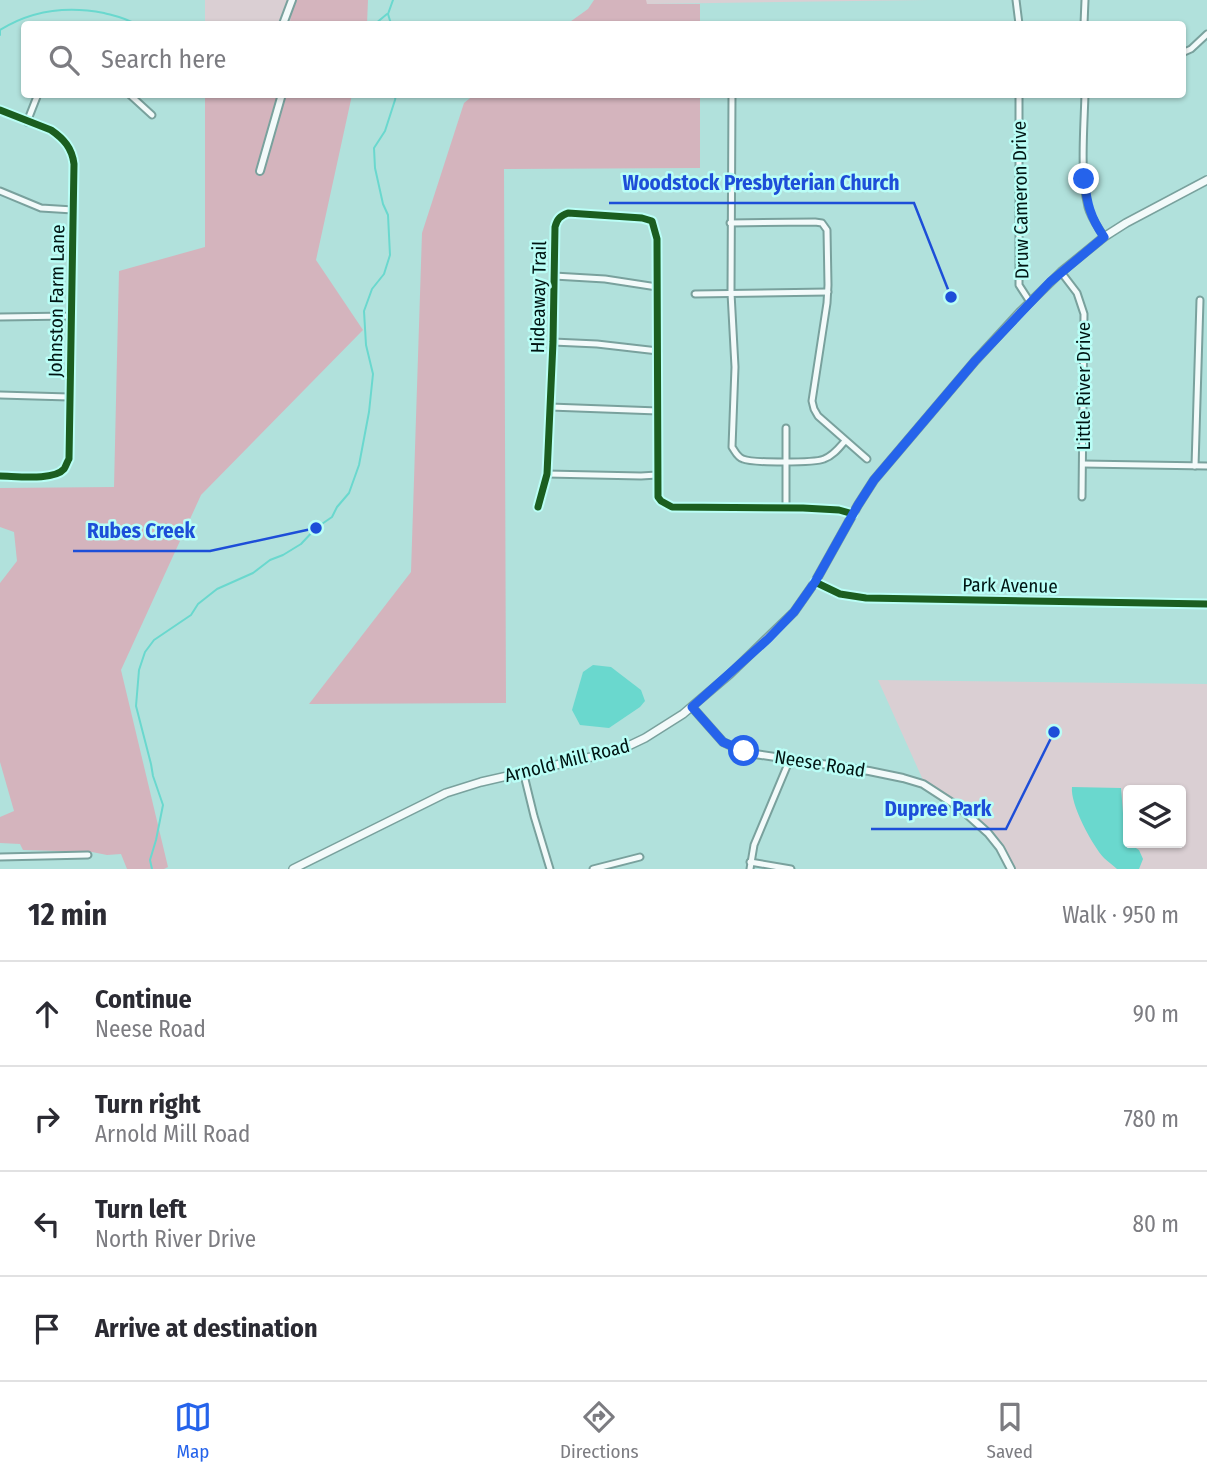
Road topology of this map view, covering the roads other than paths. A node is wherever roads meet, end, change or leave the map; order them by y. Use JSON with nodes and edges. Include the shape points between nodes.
{"nodes":[{"id":1,"x":292,"y":0,"type":"edge"},
{"id":2,"x":1016,"y":0,"type":"edge"},
{"id":3,"x":1084,"y":0,"type":"edge"},
{"id":4,"x":284,"y":21,"type":"edge"},
{"id":5,"x":1019,"y":21,"type":"edge"},
{"id":6,"x":1084,"y":21,"type":"edge"},
{"id":7,"x":1207,"y":34,"type":"edge"},
{"id":8,"x":1186,"y":51,"type":"edge"},
{"id":9,"x":36,"y":98,"type":"edge"},
{"id":10,"x":133,"y":98,"type":"edge"},
{"id":11,"x":281,"y":98,"type":"edge"},
{"id":12,"x":732,"y":98,"type":"edge"},
{"id":13,"x":1019,"y":98,"type":"edge"},
{"id":14,"x":1084,"y":98,"type":"edge"},
{"id":15,"x":0,"y":110,"type":"edge"},
{"id":16,"x":152,"y":115,"type":"dead end"},
{"id":17,"x":27,"y":122,"type":"junction"},
{"id":18,"x":260,"y":170,"type":"dead end"},
{"id":19,"x":1207,"y":180,"type":"edge"},
{"id":20,"x":0,"y":191,"type":"edge"},
{"id":21,"x":74,"y":210,"type":"junction"},
{"id":22,"x":730,"y":223,"type":"junction"},
{"id":23,"x":1104,"y":237,"type":"junction"},
{"id":24,"x":1061,"y":272,"type":"junction"},
{"id":25,"x":554,"y":276,"type":"junction"},
{"id":26,"x":657,"y":287,"type":"junction"},
{"id":27,"x":828,"y":292,"type":"junction"},
{"id":28,"x":731,"y":293,"type":"junction"},
{"id":29,"x":695,"y":294,"type":"dead end"},
{"id":30,"x":1200,"y":300,"type":"dead end"},
{"id":31,"x":1030,"y":302,"type":"junction"},
{"id":32,"x":71,"y":316,"type":"junction"},
{"id":33,"x":0,"y":317,"type":"edge"},
{"id":34,"x":553,"y":342,"type":"junction"},
{"id":35,"x":658,"y":351,"type":"junction"},
{"id":36,"x":0,"y":395,"type":"edge"},
{"id":37,"x":69,"y":397,"type":"junction"},
{"id":38,"x":550,"y":407,"type":"junction"},
{"id":39,"x":658,"y":411,"type":"junction"},
{"id":40,"x":786,"y":428,"type":"dead end"},
{"id":41,"x":845,"y":442,"type":"junction"},
{"id":42,"x":867,"y":459,"type":"dead end"},
{"id":43,"x":787,"y":462,"type":"junction"},
{"id":44,"x":1083,"y":464,"type":"junction"},
{"id":45,"x":1195,"y":466,"type":"junction"},
{"id":46,"x":1207,"y":466,"type":"edge"},
{"id":47,"x":547,"y":474,"type":"junction"},
{"id":48,"x":657,"y":475,"type":"junction"},
{"id":49,"x":0,"y":476,"type":"edge"},
{"id":50,"x":1082,"y":497,"type":"dead end"},
{"id":51,"x":538,"y":507,"type":"dead end"},
{"id":52,"x":786,"y":508,"type":"junction"},
{"id":53,"x":853,"y":514,"type":"junction"},
{"id":54,"x":815,"y":582,"type":"junction"},
{"id":55,"x":1207,"y":604,"type":"edge"},
{"id":56,"x":692,"y":707,"type":"junction"},
{"id":57,"x":790,"y":759,"type":"junction"},
{"id":58,"x":523,"y":771,"type":"junction"},
{"id":59,"x":88,"y":855,"type":"dead end"},
{"id":60,"x":0,"y":857,"type":"edge"},
{"id":61,"x":640,"y":857,"type":"dead end"},
{"id":62,"x":750,"y":865,"type":"edge"},
{"id":63,"x":293,"y":869,"type":"edge"},
{"id":64,"x":550,"y":869,"type":"edge"},
{"id":65,"x":593,"y":869,"type":"edge"},
{"id":66,"x":791,"y":869,"type":"edge"},
{"id":67,"x":1011,"y":869,"type":"edge"}],
"edges":[{"from":1,"to":4,"type":"street"},
{"from":2,"to":5,"type":"street"},
{"from":3,"to":6,"type":"street"},
{"from":7,"to":8,"type":"street"},
{"from":9,"to":17,"type":"street"},
{"from":10,"to":16,"type":"street"},
{"from":11,"to":18,"type":"street"},
{"from":12,"to":22,"type":"street"},
{"from":13,"to":31,"type":"street","name":"Druw Cameron Drive","via":[[1019,285]]},
{"from":14,"to":23,"type":"street","via":[[1086,195]]},
{"from":15,"to":17,"type":"street","name":"Johnston Farm Lane"},
{"from":17,"to":21,"type":"street","name":"Johnston Farm Lane","via":[[51,130],[70,148]]},
{"from":19,"to":23,"type":"main road","name":"Arnold Mill Road"},
{"from":20,"to":21,"type":"street","via":[[41,208]]},
{"from":21,"to":32,"type":"street","name":"Johnston Farm Lane"},
{"from":22,"to":27,"type":"street","via":[[822,223],[827,229]]},
{"from":22,"to":28,"type":"street"},
{"from":23,"to":24,"type":"main road","name":"Arnold Mill Road"},
{"from":24,"to":31,"type":"main road","name":"Arnold Mill Road"},
{"from":24,"to":44,"type":"street","name":"Little River Drive","via":[[1077,293],[1084,314]]},
{"from":25,"to":26,"type":"street"},
{"from":25,"to":26,"type":"street","name":"Hideaway Trail","via":[[555,227],[562,215],[625,216],[652,221],[657,239]]},
{"from":25,"to":34,"type":"street","name":"Hideaway Trail"},
{"from":26,"to":35,"type":"street","name":"Hideaway Trail"},
{"from":27,"to":28,"type":"street"},
{"from":27,"to":41,"type":"street","via":[[812,401],[818,416]]},
{"from":28,"to":29,"type":"street"},
{"from":28,"to":43,"type":"street","via":[[735,367],[732,447],[743,460]]},
{"from":30,"to":45,"type":"street"},
{"from":31,"to":53,"type":"main road","name":"Arnold Mill Road","via":[[896,452]]},
{"from":32,"to":33,"type":"street"},
{"from":32,"to":37,"type":"street","name":"Johnston Farm Lane"},
{"from":34,"to":35,"type":"street"},
{"from":34,"to":38,"type":"street","name":"Hideaway Trail"},
{"from":35,"to":39,"type":"street","name":"Hideaway Trail"},
{"from":36,"to":37,"type":"street"},
{"from":37,"to":49,"type":"street","name":"Johnston Farm Lane","via":[[69,459],[64,469],[46,476]]},
{"from":38,"to":39,"type":"street"},
{"from":38,"to":47,"type":"street","name":"Hideaway Trail"},
{"from":39,"to":48,"type":"street","name":"Hideaway Trail"},
{"from":40,"to":43,"type":"street"},
{"from":41,"to":42,"type":"street"},
{"from":41,"to":43,"type":"street","via":[[821,461]]},
{"from":43,"to":52,"type":"street"},
{"from":44,"to":45,"type":"street"},
{"from":44,"to":50,"type":"street","name":"Little River Drive"},
{"from":45,"to":46,"type":"street"},
{"from":47,"to":48,"type":"street"},
{"from":47,"to":51,"type":"street","name":"Hideaway Trail"},
{"from":48,"to":52,"type":"street","via":[[658,497],[672,507]]},
{"from":52,"to":53,"type":"street"},
{"from":53,"to":54,"type":"main road","name":"Arnold Mill Road"},
{"from":54,"to":55,"type":"street","name":"Park Avenue","via":[[847,596],[878,598]]},
{"from":54,"to":56,"type":"main road","name":"Arnold Mill Road","via":[[776,631]]},
{"from":56,"to":57,"type":"street","name":"Neese Road","via":[[723,742],[744,751]]},
{"from":56,"to":58,"type":"main road","name":"Arnold Mill Road","via":[[624,748]]},
{"from":57,"to":62,"type":"street"},
{"from":57,"to":67,"type":"street","name":"Neese Road","via":[[923,784],[980,825]]},
{"from":58,"to":63,"type":"main road","name":"Arnold Mill Road","via":[[446,793]]},
{"from":58,"to":64,"type":"street"},
{"from":59,"to":60,"type":"street"},
{"from":61,"to":65,"type":"street"},
{"from":62,"to":66,"type":"street"}]}
